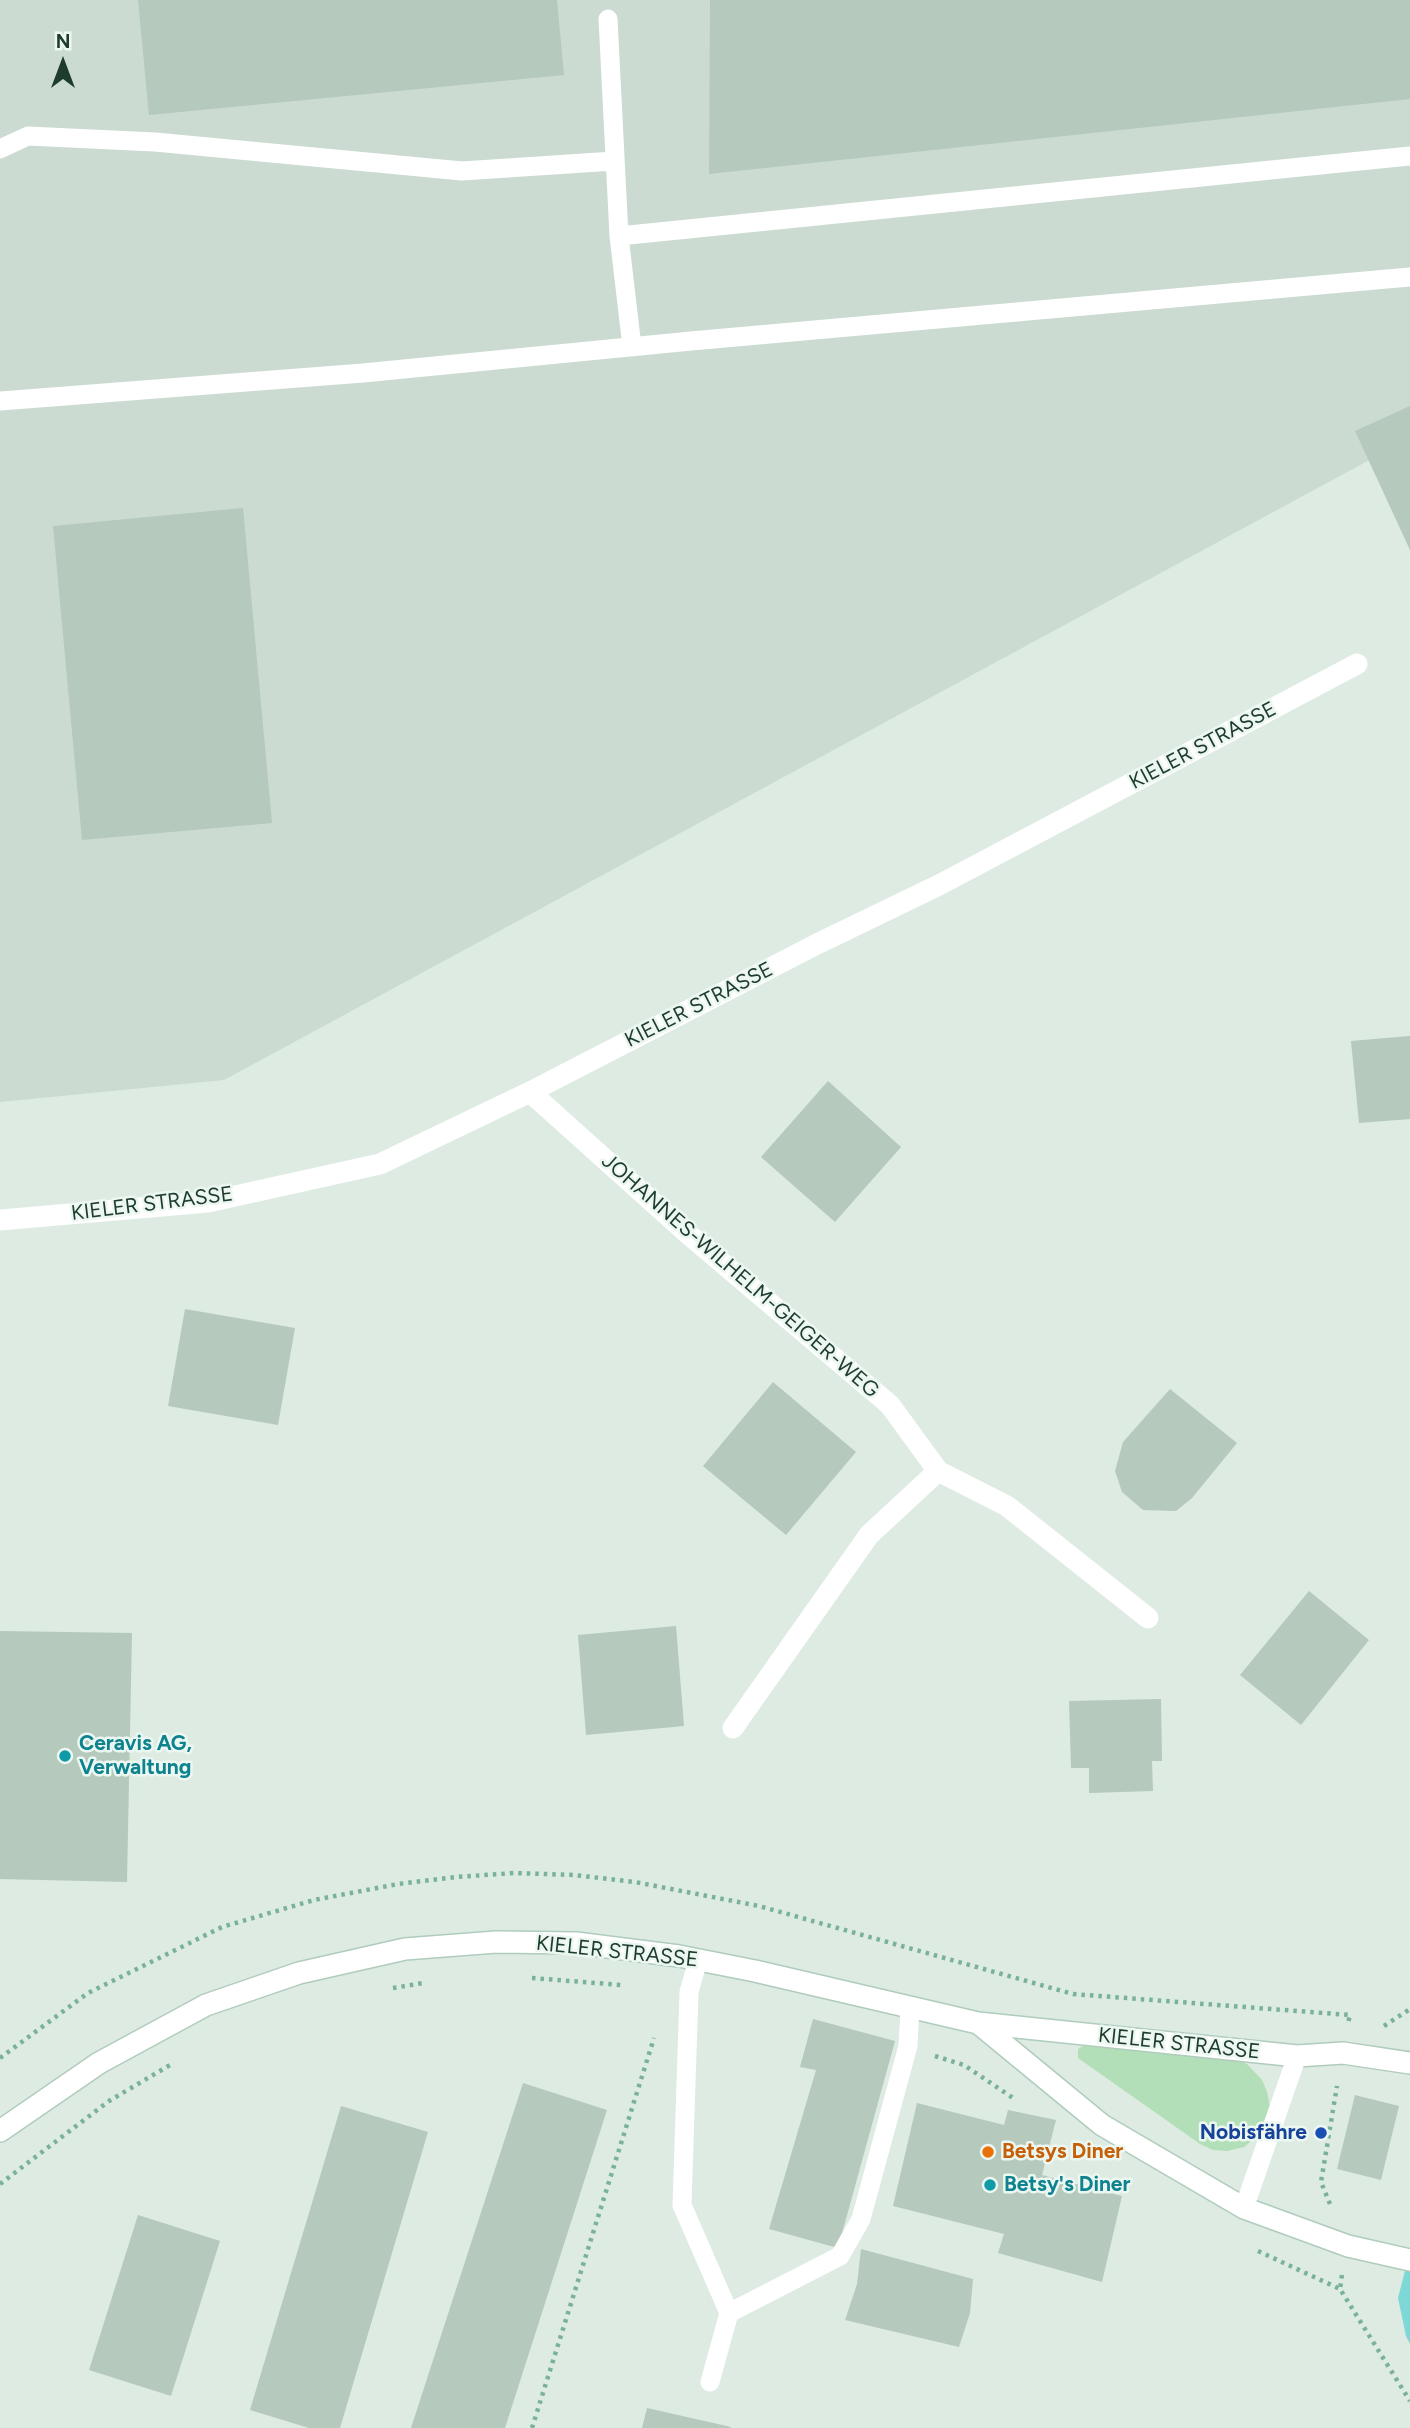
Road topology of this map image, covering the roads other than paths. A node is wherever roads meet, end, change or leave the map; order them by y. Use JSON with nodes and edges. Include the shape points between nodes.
{"nodes":[{"id":1,"x":608,"y":19,"type":"dead end"},
{"id":2,"x":0,"y":149,"type":"edge"},
{"id":3,"x":1410,"y":156,"type":"edge"},
{"id":4,"x":614,"y":161,"type":"junction"},
{"id":5,"x":619,"y":236,"type":"junction"},
{"id":6,"x":1410,"y":277,"type":"edge"},
{"id":7,"x":632,"y":347,"type":"junction"},
{"id":8,"x":0,"y":401,"type":"edge"},
{"id":9,"x":1357,"y":664,"type":"dead end"},
{"id":10,"x":530,"y":1093,"type":"junction"},
{"id":11,"x":0,"y":1220,"type":"edge"},
{"id":12,"x":938,"y":1471,"type":"junction"},
{"id":13,"x":1148,"y":1618,"type":"dead end"},
{"id":14,"x":733,"y":1727,"type":"dead end"},
{"id":15,"x":698,"y":1960,"type":"junction"},
{"id":16,"x":909,"y":2007,"type":"junction"},
{"id":17,"x":978,"y":2023,"type":"junction"},
{"id":18,"x":1297,"y":2056,"type":"junction"},
{"id":19,"x":1410,"y":2063,"type":"edge"},
{"id":20,"x":0,"y":2131,"type":"edge"},
{"id":21,"x":1244,"y":2208,"type":"junction"},
{"id":22,"x":1410,"y":2260,"type":"edge"},
{"id":23,"x":729,"y":2313,"type":"junction"},
{"id":24,"x":710,"y":2382,"type":"dead end"}],
"edges":[{"from":1,"to":4,"type":"lane"},
{"from":2,"to":4,"type":"lane","via":[[28,136],[155,142],[463,171]]},
{"from":3,"to":5,"type":"lane"},
{"from":4,"to":5,"type":"lane"},
{"from":5,"to":7,"type":"lane"},
{"from":6,"to":7,"type":"lane"},
{"from":7,"to":8,"type":"lane"},
{"from":9,"to":10,"type":"street","name":"KIELER STRASSE","via":[[939,885]]},
{"from":10,"to":11,"type":"street","name":"KIELER STRASSE","via":[[380,1164],[208,1202]]},
{"from":10,"to":12,"type":"street","name":"JOHANNES-WILHELM-GEIGER-WEG","via":[[890,1405]]},
{"from":12,"to":13,"type":"street","name":"JOHANNES-WILHELM-GEIGER-WEG","via":[[1007,1506]]},
{"from":12,"to":14,"type":"street","via":[[869,1535]]},
{"from":15,"to":16,"type":"street","name":"KIELER STRASSE"},
{"from":15,"to":20,"type":"street","name":"KIELER STRASSE","via":[[576,1943],[496,1942],[405,1949],[299,1973],[206,2005],[99,2063]]},
{"from":15,"to":23,"type":"lane","via":[[689,1992],[682,2205]]},
{"from":16,"to":17,"type":"street","name":"KIELER STRASSE"},
{"from":16,"to":23,"type":"lane","via":[[908,2046],[861,2219],[840,2256]]},
{"from":17,"to":18,"type":"street","name":"KIELER STRASSE"},
{"from":17,"to":21,"type":"street","name":"KIELER STRASSE","via":[[1102,2125]]},
{"from":18,"to":19,"type":"street","name":"KIELER STRASSE","via":[[1343,2053]]},
{"from":18,"to":21,"type":"lane"},
{"from":21,"to":22,"type":"street","name":"KIELER STRASSE","via":[[1357,2249]]},
{"from":23,"to":24,"type":"lane"}]}
